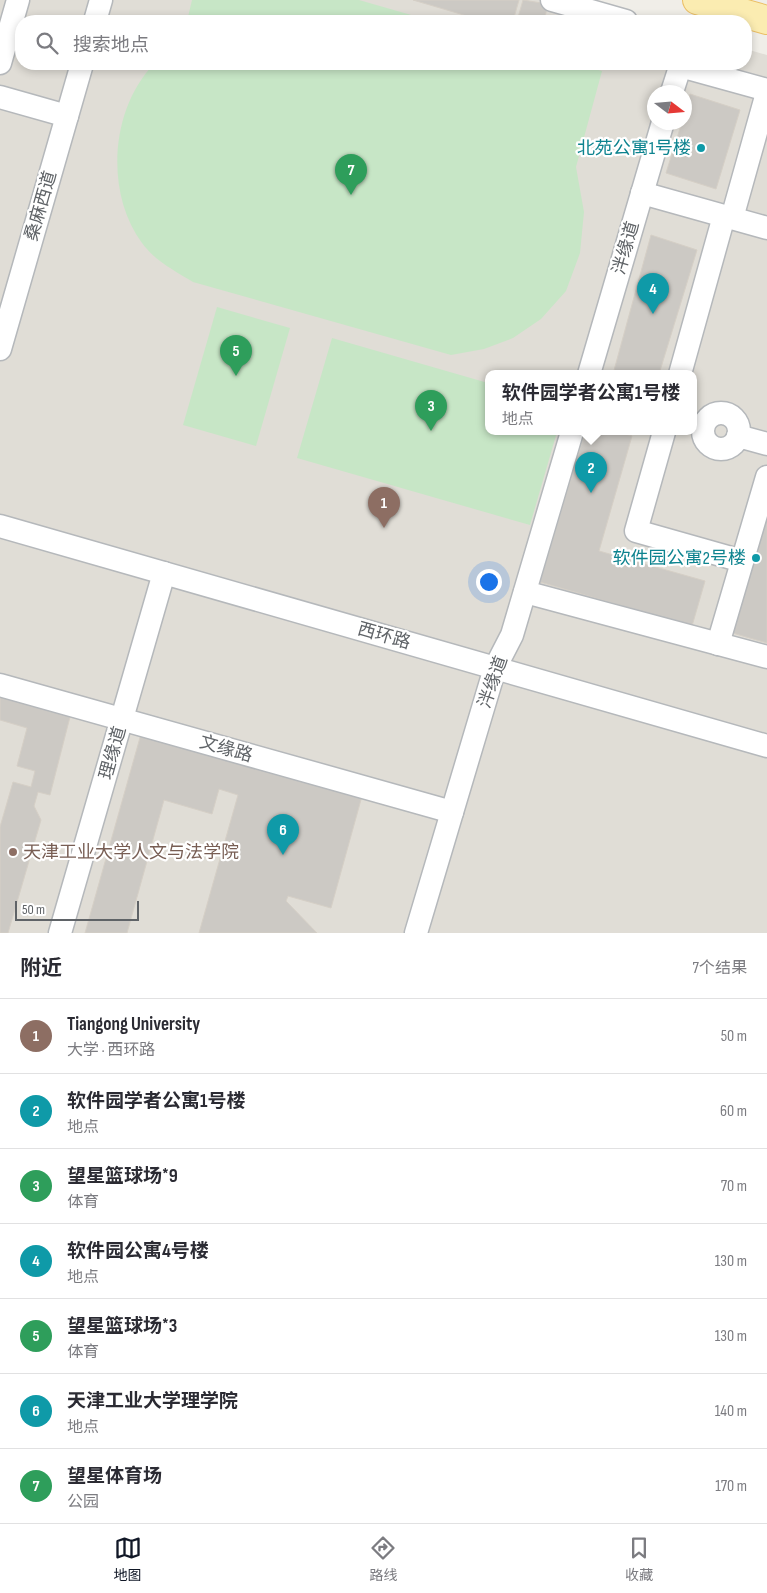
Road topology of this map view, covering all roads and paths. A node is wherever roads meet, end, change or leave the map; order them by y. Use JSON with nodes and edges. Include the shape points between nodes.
{"nodes":[{"id":1,"x":18,"y":0,"type":"edge"},
{"id":2,"x":101,"y":0,"type":"edge"},
{"id":3,"x":552,"y":0,"type":"edge"},
{"id":4,"x":711,"y":2,"type":"edge"},
{"id":5,"x":97,"y":15,"type":"edge"},
{"id":6,"x":605,"y":15,"type":"edge"},
{"id":7,"x":751,"y":15,"type":"edge"},
{"id":8,"x":752,"y":15,"type":"edge"},
{"id":9,"x":767,"y":20,"type":"edge"},
{"id":10,"x":0,"y":63,"type":"edge"},
{"id":11,"x":80,"y":70,"type":"edge"},
{"id":12,"x":679,"y":70,"type":"edge"},
{"id":13,"x":696,"y":70,"type":"edge"},
{"id":14,"x":674,"y":85,"type":"edge"},
{"id":15,"x":767,"y":92,"type":"edge"},
{"id":16,"x":0,"y":97,"type":"edge"},
{"id":17,"x":67,"y":116,"type":"junction"},
{"id":18,"x":661,"y":130,"type":"edge"},
{"id":19,"x":642,"y":193,"type":"junction"},
{"id":20,"x":728,"y":217,"type":"junction"},
{"id":21,"x":767,"y":228,"type":"edge"},
{"id":22,"x":1,"y":344,"type":"edge"},
{"id":23,"x":590,"y":370,"type":"edge"},
{"id":24,"x":681,"y":370,"type":"edge"},
{"id":25,"x":699,"y":424,"type":"edge"},
{"id":26,"x":571,"y":435,"type":"edge"},
{"id":27,"x":663,"y":435,"type":"edge"},
{"id":28,"x":767,"y":444,"type":"edge"},
{"id":29,"x":767,"y":476,"type":"edge"},
{"id":30,"x":0,"y":526,"type":"edge"},
{"id":31,"x":742,"y":561,"type":"junction"},
{"id":32,"x":164,"y":573,"type":"junction"},
{"id":33,"x":525,"y":592,"type":"junction"},
{"id":34,"x":718,"y":644,"type":"junction"},
{"id":35,"x":767,"y":657,"type":"edge"},
{"id":36,"x":495,"y":668,"type":"junction"},
{"id":37,"x":0,"y":685,"type":"edge"},
{"id":38,"x":122,"y":720,"type":"junction"},
{"id":39,"x":767,"y":746,"type":"edge"},
{"id":40,"x":452,"y":812,"type":"junction"},
{"id":41,"x":60,"y":933,"type":"edge"},
{"id":42,"x":416,"y":933,"type":"edge"}],
"edges":[{"from":1,"to":10,"type":"street"},
{"from":2,"to":5,"type":"street"},
{"from":3,"to":6,"type":"street"},
{"from":4,"to":7,"type":"main road"},
{"from":8,"to":9,"type":"main road"},
{"from":11,"to":17,"type":"street","name":"桑麻西道"},
{"from":12,"to":14,"type":"street"},
{"from":13,"to":15,"type":"street"},
{"from":15,"to":20,"type":"street"},
{"from":16,"to":17,"type":"street"},
{"from":17,"to":22,"type":"street","name":"桑麻西道"},
{"from":18,"to":19,"type":"street","name":"泮缘道"},
{"from":19,"to":20,"type":"street"},
{"from":19,"to":23,"type":"street","name":"泮缘道"},
{"from":20,"to":21,"type":"street"},
{"from":20,"to":24,"type":"street"},
{"from":25,"to":28,"type":"street","via":[[707,442],[716,448],[732,445],[738,436]]},
{"from":26,"to":33,"type":"street","name":"泮缘道"},
{"from":27,"to":31,"type":"street","via":[[636,531]]},
{"from":29,"to":31,"type":"street"},
{"from":30,"to":32,"type":"street","name":"西环路"},
{"from":31,"to":34,"type":"street"},
{"from":32,"to":36,"type":"street","name":"西环路"},
{"from":32,"to":38,"type":"street","name":"理缘道"},
{"from":33,"to":34,"type":"street"},
{"from":33,"to":36,"type":"street","name":"泮缘道","via":[[512,635]]},
{"from":34,"to":35,"type":"street"},
{"from":36,"to":39,"type":"street","name":"西环路"},
{"from":36,"to":40,"type":"street","name":"泮缘道"},
{"from":37,"to":38,"type":"street","name":"文缘路"},
{"from":38,"to":40,"type":"street","name":"文缘路"},
{"from":38,"to":41,"type":"street","name":"理缘道"},
{"from":40,"to":42,"type":"street","name":"泮缘道"}]}
